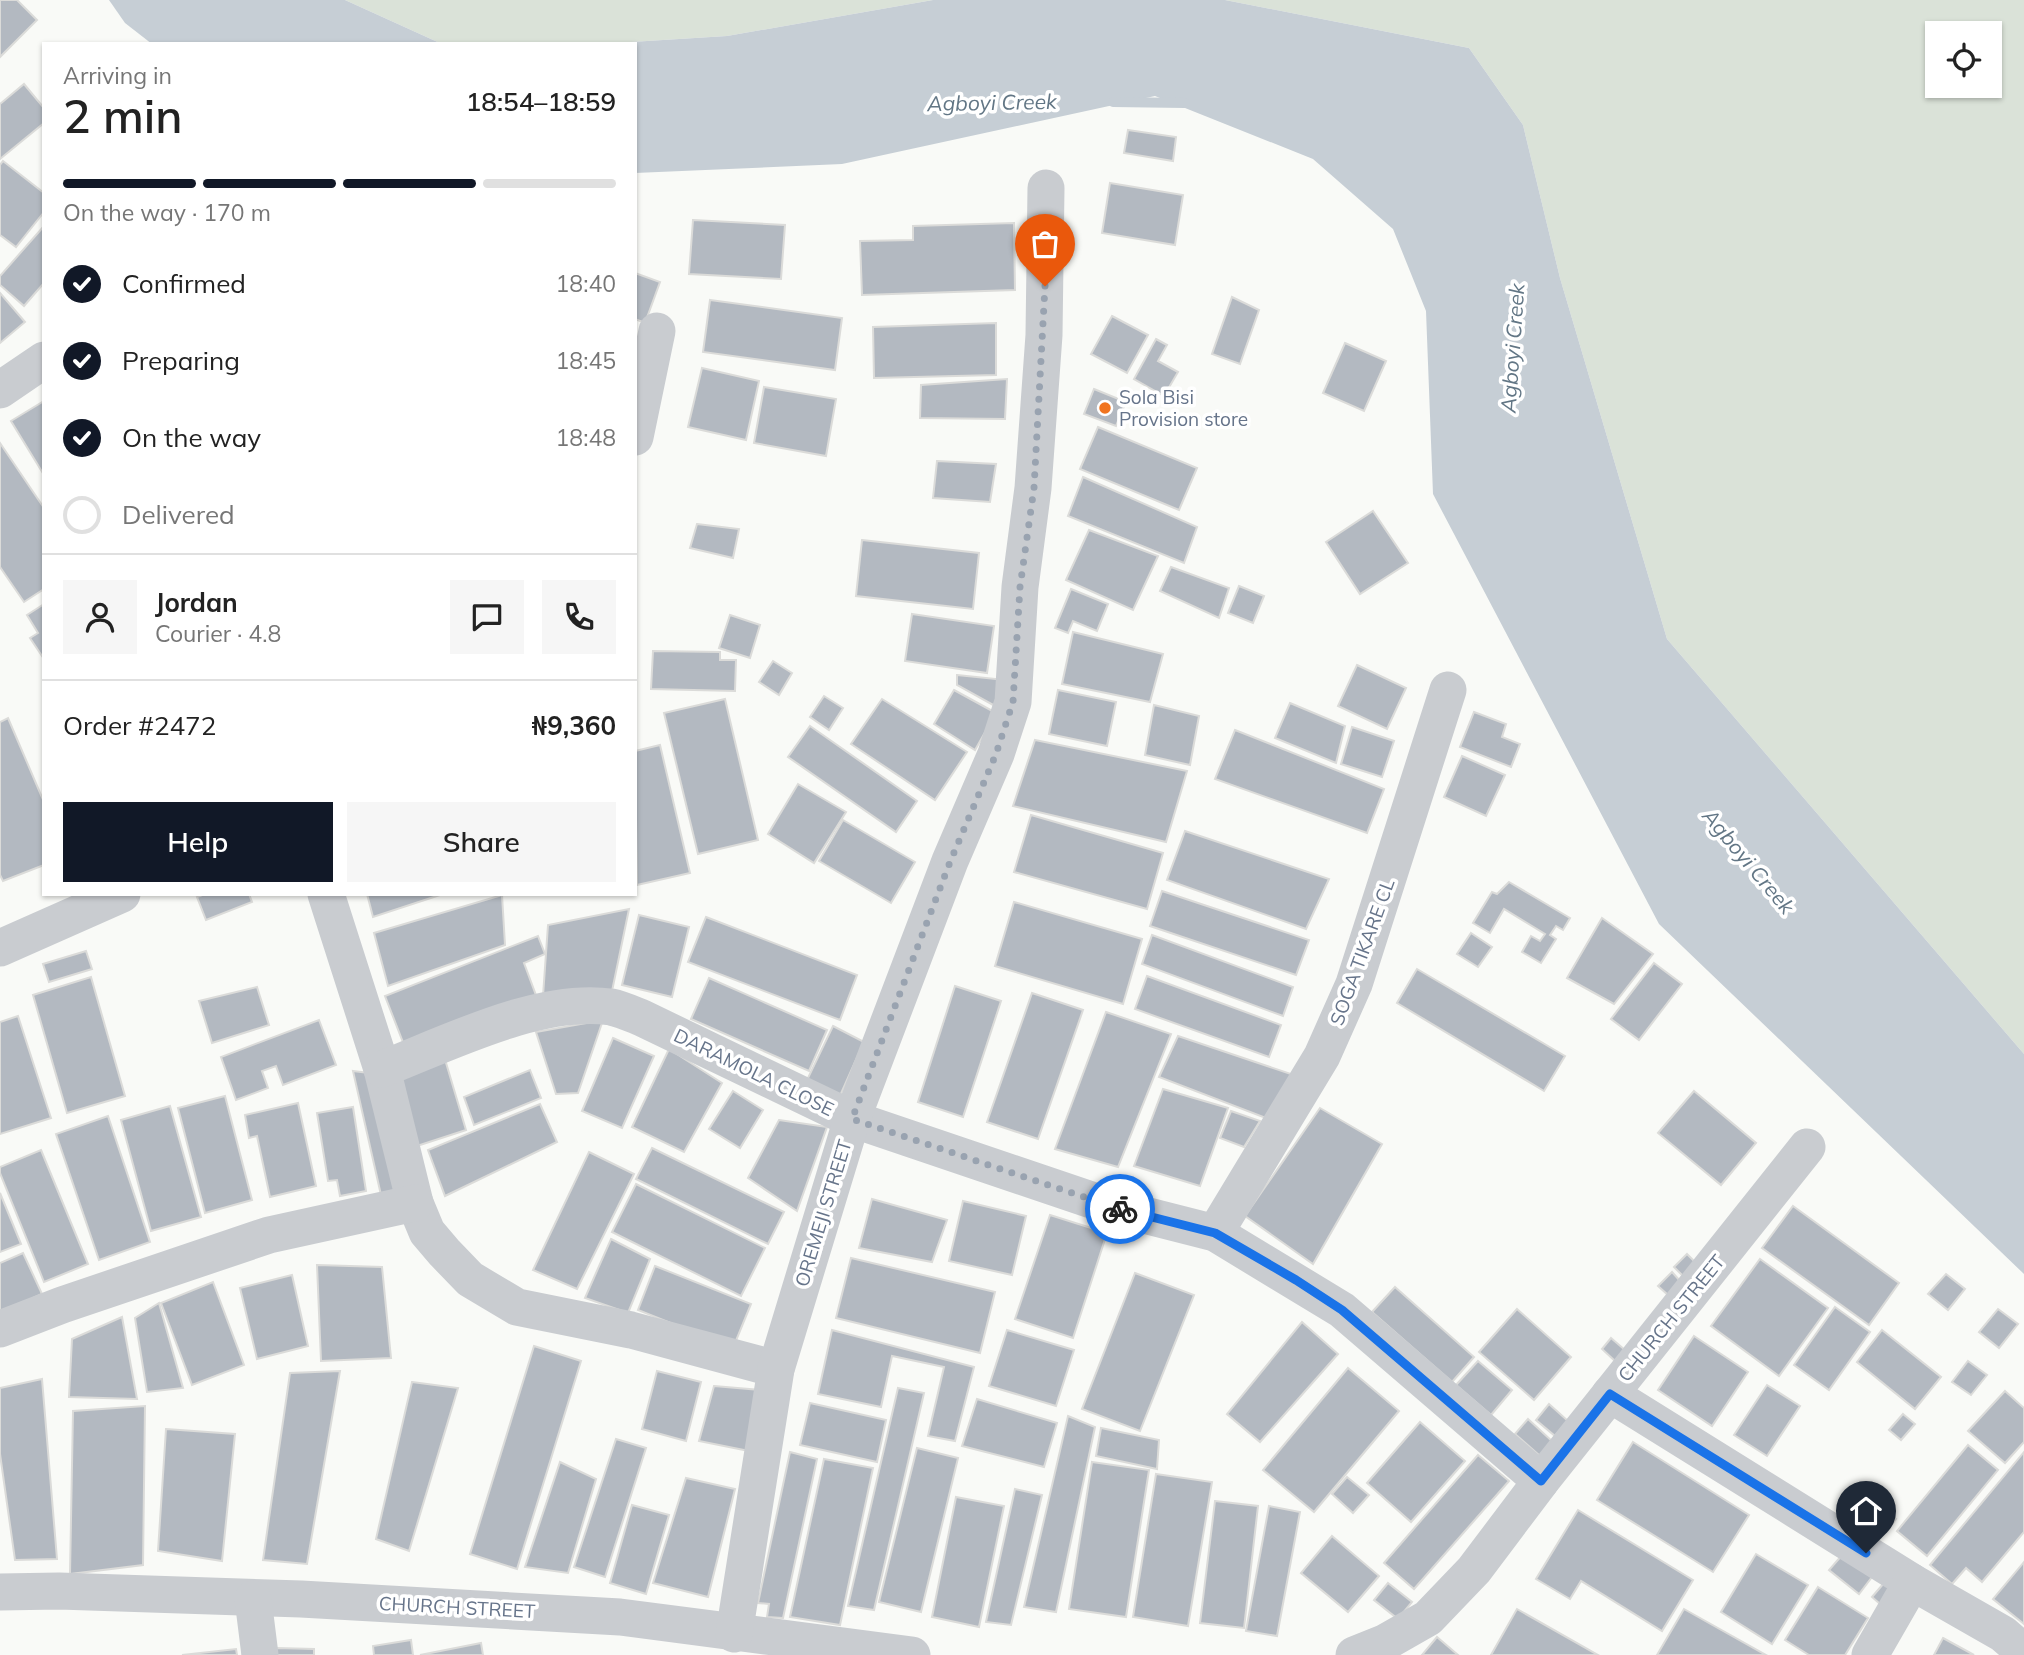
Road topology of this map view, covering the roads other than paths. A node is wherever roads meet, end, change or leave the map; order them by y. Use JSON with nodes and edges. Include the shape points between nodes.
{"nodes":[{"id":1,"x":1046,"y":188,"type":"dead end"},
{"id":2,"x":657,"y":331,"type":"dead end"},
{"id":3,"x":42,"y":361,"type":"edge"},
{"id":4,"x":0,"y":390,"type":"edge"},
{"id":5,"x":637,"y":427,"type":"edge"},
{"id":6,"x":1448,"y":690,"type":"dead end"},
{"id":7,"x":117,"y":896,"type":"edge"},
{"id":8,"x":327,"y":896,"type":"edge"},
{"id":9,"x":0,"y":948,"type":"edge"},
{"id":10,"x":382,"y":1069,"type":"junction"},
{"id":11,"x":852,"y":1119,"type":"junction"},
{"id":12,"x":1807,"y":1147,"type":"dead end"},
{"id":13,"x":415,"y":1203,"type":"junction"},
{"id":14,"x":1215,"y":1233,"type":"junction"},
{"id":15,"x":0,"y":1329,"type":"edge"},
{"id":16,"x":776,"y":1369,"type":"junction"},
{"id":17,"x":1610,"y":1394,"type":"junction"},
{"id":18,"x":1541,"y":1481,"type":"junction"},
{"id":19,"x":1912,"y":1582,"type":"junction"},
{"id":20,"x":0,"y":1592,"type":"edge"},
{"id":21,"x":253,"y":1599,"type":"junction"},
{"id":22,"x":734,"y":1634,"type":"junction"},
{"id":23,"x":2024,"y":1652,"type":"edge"},
{"id":24,"x":260,"y":1655,"type":"edge"},
{"id":25,"x":912,"y":1655,"type":"edge"},
{"id":26,"x":1354,"y":1655,"type":"edge"},
{"id":27,"x":1870,"y":1655,"type":"edge"}],
"edges":[{"from":1,"to":11,"type":"street","name":"OREMEJI STREET","via":[[1043,349],[1013,702]]},
{"from":2,"to":5,"type":"street"},
{"from":3,"to":4,"type":"street"},
{"from":6,"to":14,"type":"street","name":"SOGA TIKARE CL","via":[[1354,984],[1322,1056]]},
{"from":7,"to":9,"type":"street"},
{"from":8,"to":10,"type":"street"},
{"from":10,"to":11,"type":"street","name":"DARAMOLA CLOSE","via":[[532,1014],[579,1006],[614,1007]]},
{"from":10,"to":13,"type":"street"},
{"from":11,"to":14,"type":"street","name":"DARAMOLA CLOSE","via":[[1109,1206]]},
{"from":11,"to":16,"type":"street","name":"OREMEJI STREET"},
{"from":12,"to":17,"type":"street","name":"CHURCH STREET"},
{"from":13,"to":15,"type":"street","via":[[269,1235]]},
{"from":13,"to":16,"type":"street","via":[[428,1232],[470,1279],[517,1307],[631,1330]]},
{"from":14,"to":18,"type":"street","name":"DARAMOLA CLOSE","via":[[1342,1310]]},
{"from":16,"to":22,"type":"street","name":"OREMEJI STREET"},
{"from":17,"to":18,"type":"street","name":"CHURCH STREET"},
{"from":17,"to":19,"type":"street"},
{"from":18,"to":26,"type":"street","name":"CHURCH STREET","via":[[1474,1570],[1428,1618]]},
{"from":19,"to":23,"type":"street","via":[[2003,1634]]},
{"from":19,"to":27,"type":"street"},
{"from":20,"to":21,"type":"street","name":"CHURCH STREET"},
{"from":21,"to":22,"type":"street","name":"CHURCH STREET","via":[[620,1616]]},
{"from":21,"to":24,"type":"street"},
{"from":22,"to":25,"type":"street","name":"CHURCH STREET"}]}
